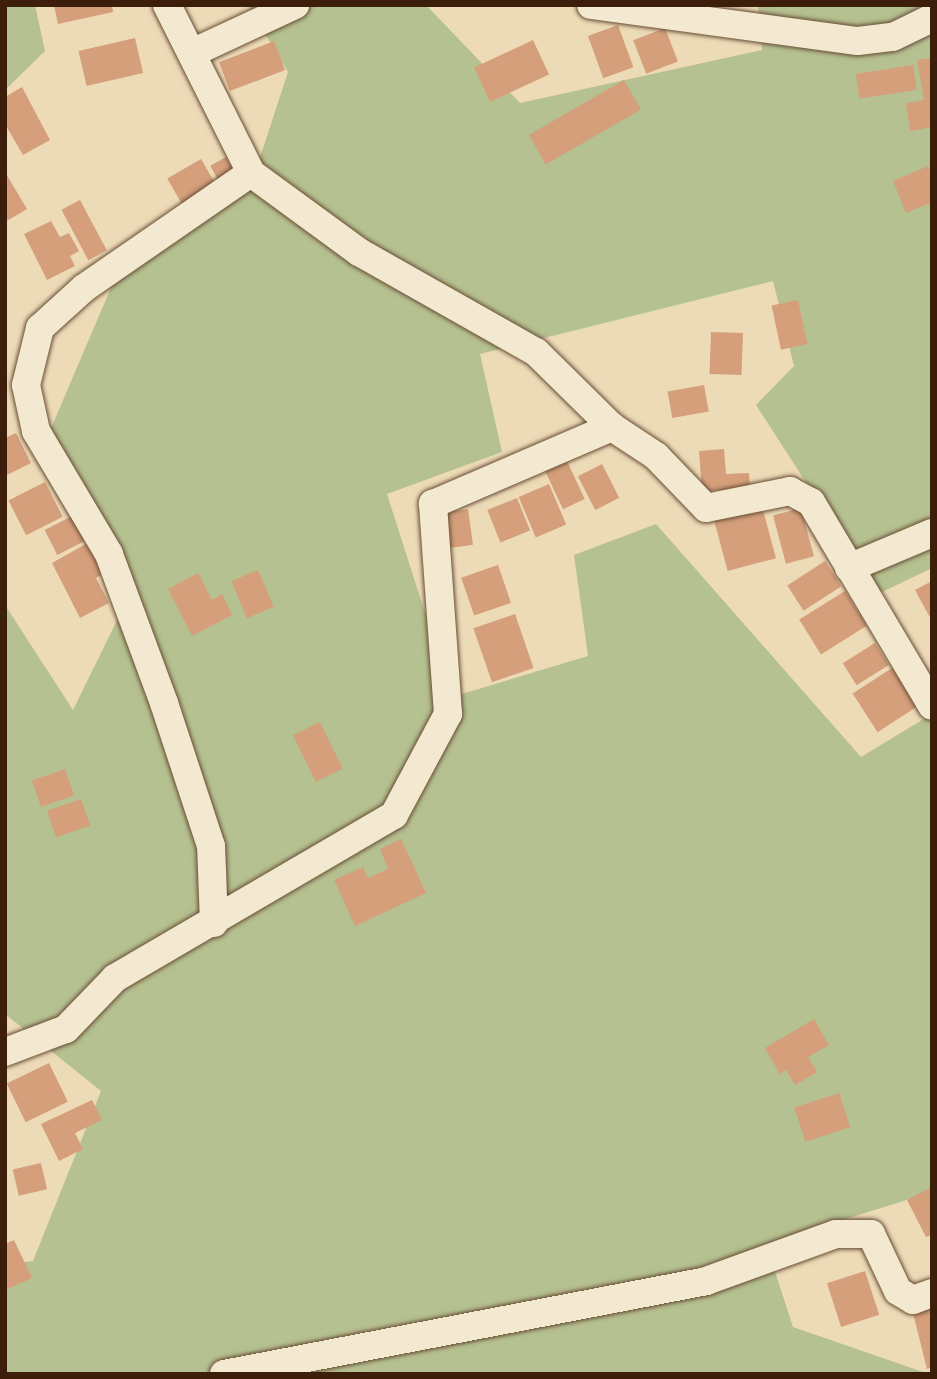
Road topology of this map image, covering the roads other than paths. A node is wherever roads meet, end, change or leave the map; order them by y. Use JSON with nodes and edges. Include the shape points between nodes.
{"nodes":[{"id":1,"x":167,"y":5,"type":"edge"},
{"id":2,"x":295,"y":5,"type":"edge"},
{"id":3,"x":591,"y":5,"type":"edge"},
{"id":4,"x":932,"y":18,"type":"edge"},
{"id":5,"x":192,"y":53,"type":"junction"},
{"id":6,"x":251,"y":173,"type":"junction"},
{"id":7,"x":612,"y":428,"type":"junction"},
{"id":8,"x":932,"y":533,"type":"edge"},
{"id":9,"x":849,"y":568,"type":"junction"},
{"id":10,"x":932,"y":706,"type":"edge"},
{"id":11,"x":214,"y":923,"type":"junction"},
{"id":12,"x":5,"y":1052,"type":"edge"},
{"id":13,"x":932,"y":1293,"type":"edge"},
{"id":14,"x":224,"y":1374,"type":"edge"}],
"edges":[{"from":1,"to":5,"type":"street"},
{"from":2,"to":5,"type":"street"},
{"from":3,"to":4,"type":"street","via":[[858,41],[893,37]]},
{"from":5,"to":6,"type":"street"},
{"from":6,"to":7,"type":"street","via":[[359,252],[536,352]]},
{"from":6,"to":11,"type":"street","via":[[84,288],[40,328],[26,386],[36,431],[109,554],[164,703],[211,846]]},
{"from":7,"to":9,"type":"street","via":[[656,456],[706,508],[790,491],[811,502]]},
{"from":7,"to":11,"type":"street","via":[[433,504],[448,714],[394,815]]},
{"from":8,"to":9,"type":"street"},
{"from":9,"to":10,"type":"street"},
{"from":11,"to":12,"type":"street","via":[[116,978],[66,1029]]},
{"from":13,"to":14,"type":"street","via":[[913,1300],[898,1291],[871,1234],[836,1234],[706,1281]]}]}
